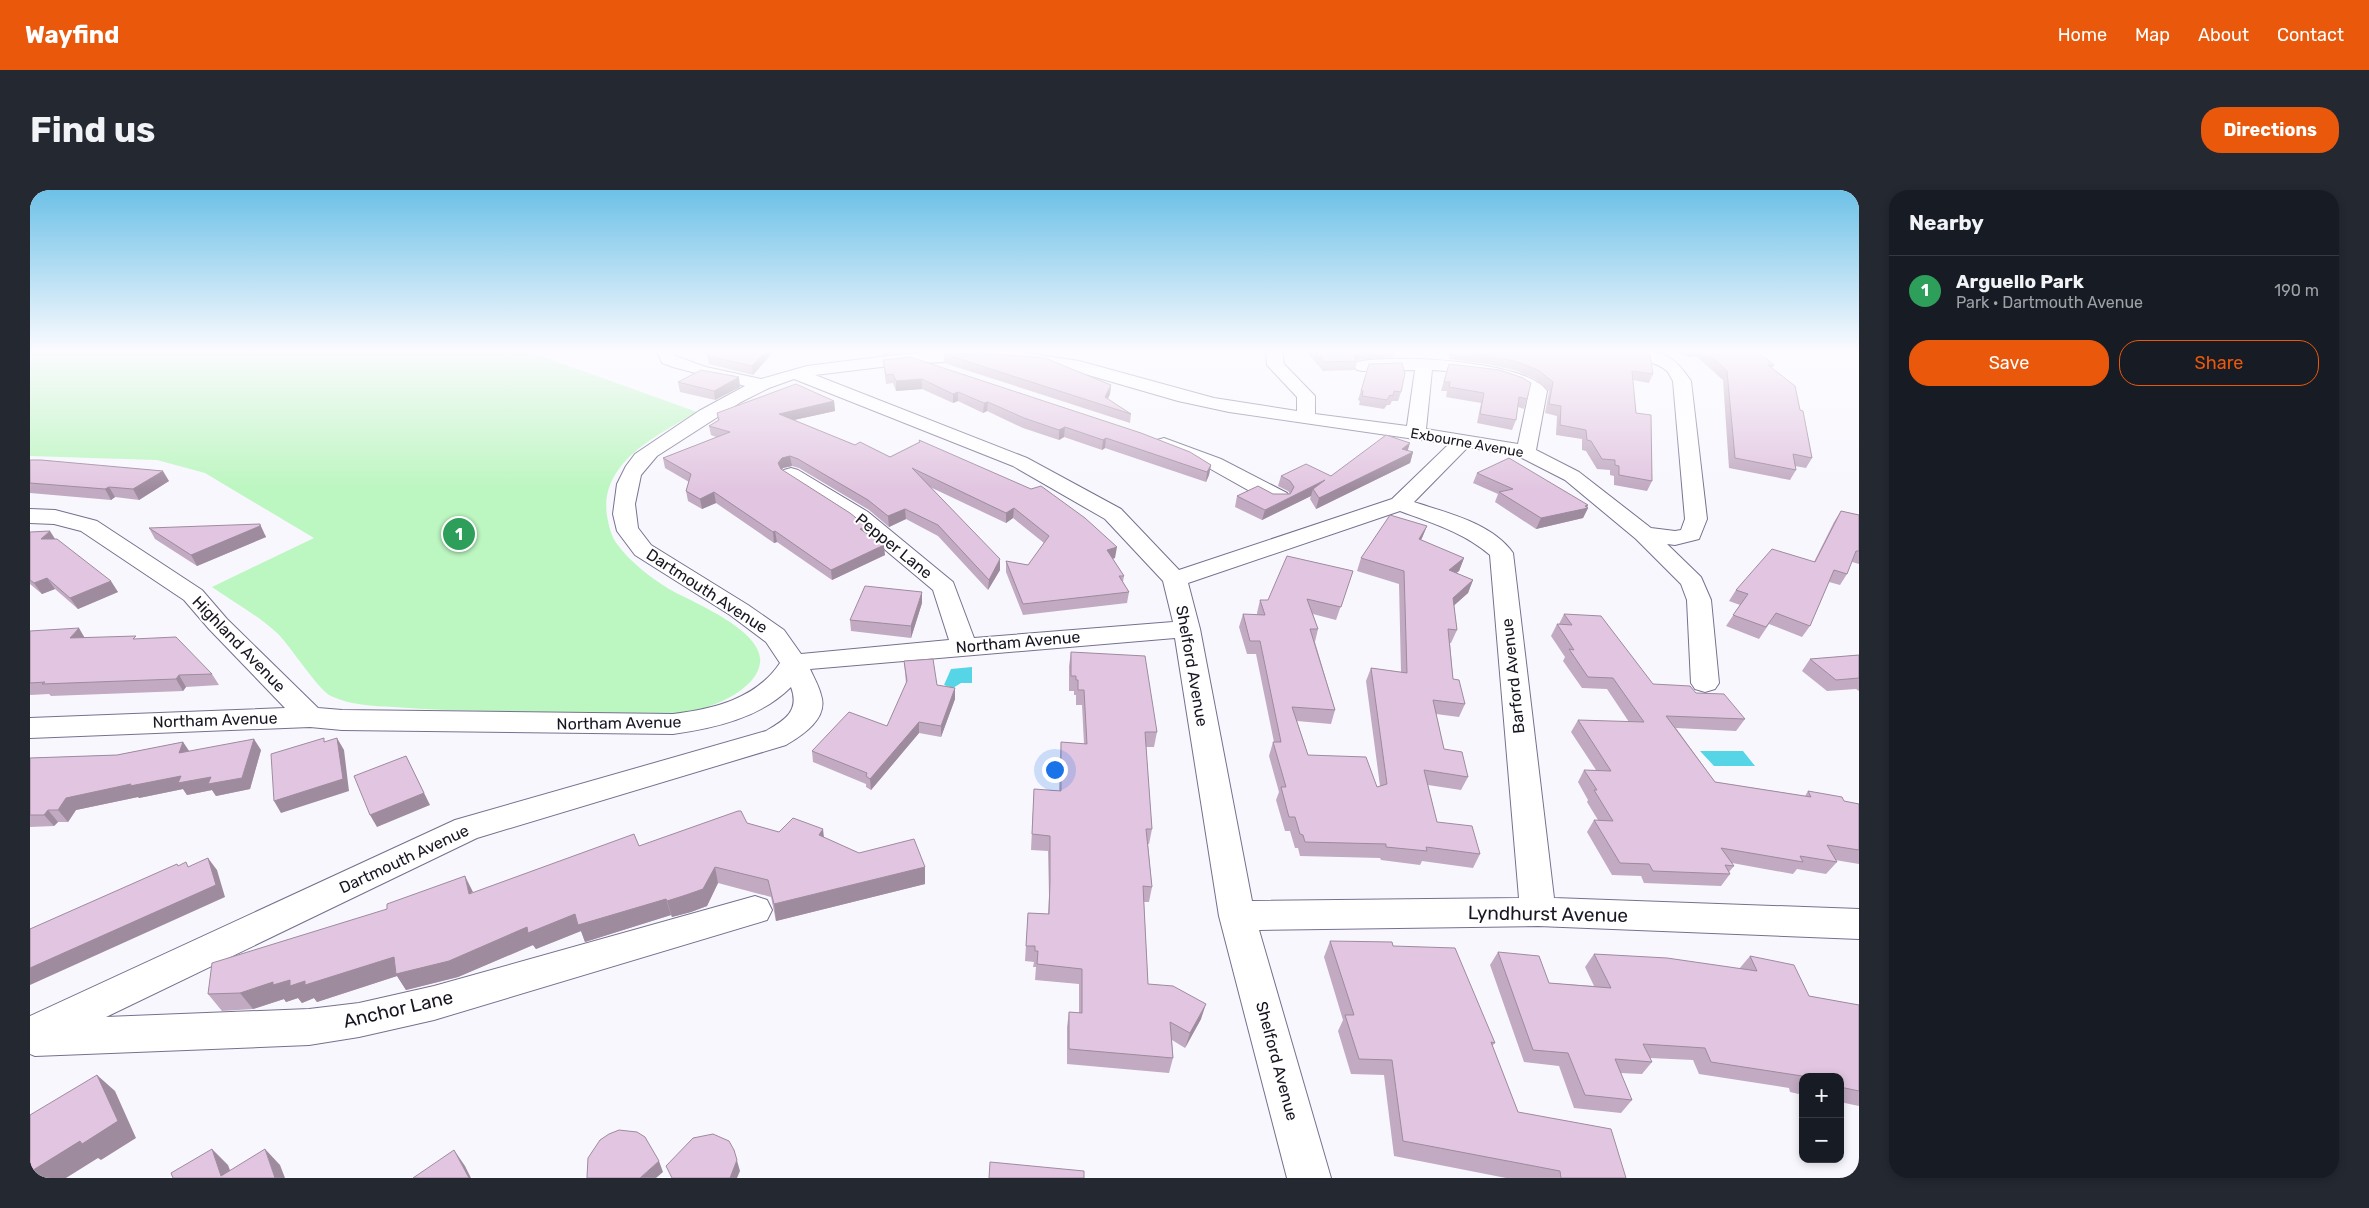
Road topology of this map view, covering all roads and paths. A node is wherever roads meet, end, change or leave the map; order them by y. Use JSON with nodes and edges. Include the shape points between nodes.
{"nodes":[{"id":1,"x":741,"y":397,"type":"edge"},
{"id":2,"x":855,"y":397,"type":"edge"},
{"id":3,"x":1185,"y":397,"type":"edge"},
{"id":4,"x":1306,"y":397,"type":"edge"},
{"id":5,"x":1420,"y":397,"type":"edge"},
{"id":6,"x":1537,"y":397,"type":"edge"},
{"id":7,"x":1683,"y":397,"type":"edge"},
{"id":8,"x":1306,"y":418,"type":"junction"},
{"id":9,"x":1416,"y":434,"type":"junction"},
{"id":10,"x":1147,"y":437,"type":"edge"},
{"id":11,"x":1464,"y":440,"type":"junction"},
{"id":12,"x":1526,"y":452,"type":"junction"},
{"id":13,"x":791,"y":474,"type":"edge"},
{"id":14,"x":1278,"y":498,"type":"edge"},
{"id":15,"x":1400,"y":504,"type":"junction"},
{"id":16,"x":30,"y":516,"type":"edge"},
{"id":17,"x":1644,"y":534,"type":"junction"},
{"id":18,"x":1176,"y":579,"type":"junction"},
{"id":19,"x":1188,"y":628,"type":"junction"},
{"id":20,"x":964,"y":646,"type":"junction"},
{"id":21,"x":794,"y":663,"type":"junction"},
{"id":22,"x":1704,"y":683,"type":"dead end"},
{"id":23,"x":310,"y":717,"type":"junction"},
{"id":24,"x":30,"y":728,"type":"edge"},
{"id":25,"x":755,"y":910,"type":"dead end"},
{"id":26,"x":1538,"y":912,"type":"junction"},
{"id":27,"x":1236,"y":916,"type":"junction"},
{"id":28,"x":1859,"y":924,"type":"edge"},
{"id":29,"x":30,"y":1037,"type":"edge"},
{"id":30,"x":1309,"y":1178,"type":"edge"}],
"edges":[{"from":1,"to":21,"type":"street","name":"Dartmouth Avenue","via":[[644,456],[629,477],[625,489],[626,524],[632,538],[643,550],[775,636]]},
{"from":2,"to":18,"type":"street","via":[[1020,462],[1113,514]]},
{"from":3,"to":8,"type":"street","name":"Dartmouth Avenue"},
{"from":4,"to":8,"type":"street"},
{"from":5,"to":9,"type":"street"},
{"from":6,"to":12,"type":"street"},
{"from":7,"to":17,"type":"street","via":[[1696,519],[1691,534],[1675,538]]},
{"from":8,"to":9,"type":"street","name":"Exbourne Avenue"},
{"from":9,"to":11,"type":"street","name":"Exbourne Avenue"},
{"from":10,"to":14,"type":"street","via":[[1214,464]]},
{"from":11,"to":12,"type":"street","name":"Exbourne Avenue"},
{"from":11,"to":15,"type":"street"},
{"from":12,"to":17,"type":"street","name":"Exbourne Avenue","via":[[1572,476]]},
{"from":13,"to":20,"type":"street","name":"Pepper Lane","via":[[860,517],[944,587]]},
{"from":15,"to":18,"type":"street"},
{"from":15,"to":26,"type":"street","name":"Barford Avenue","via":[[1481,536],[1500,553]]},
{"from":16,"to":23,"type":"street","name":"Highland Avenue","via":[[56,517],[90,526],[193,595]]},
{"from":17,"to":22,"type":"street","name":"Exbourne Avenue","via":[[1692,582],[1700,600]]},
{"from":18,"to":19,"type":"street","name":"Shelford Avenue"},
{"from":19,"to":20,"type":"street","name":"Northam Avenue"},
{"from":19,"to":27,"type":"street","name":"Shelford Avenue"},
{"from":20,"to":21,"type":"street","name":"Northam Avenue"},
{"from":21,"to":23,"type":"street","name":"Northam Avenue","via":[[787,677],[756,700],[736,710],[695,722]]},
{"from":21,"to":29,"type":"street","name":"Dartmouth Avenue","via":[[808,696],[808,706],[804,717],[792,729],[776,738],[466,829]]},
{"from":23,"to":24,"type":"street","name":"Northam Avenue"},
{"from":25,"to":29,"type":"street","name":"Anchor Lane","via":[[434,1003],[359,1020],[309,1027]]},
{"from":26,"to":27,"type":"street","name":"Lyndhurst Avenue"},
{"from":26,"to":28,"type":"street","name":"Lyndhurst Avenue"},
{"from":27,"to":30,"type":"street","name":"Shelford Avenue"}]}
